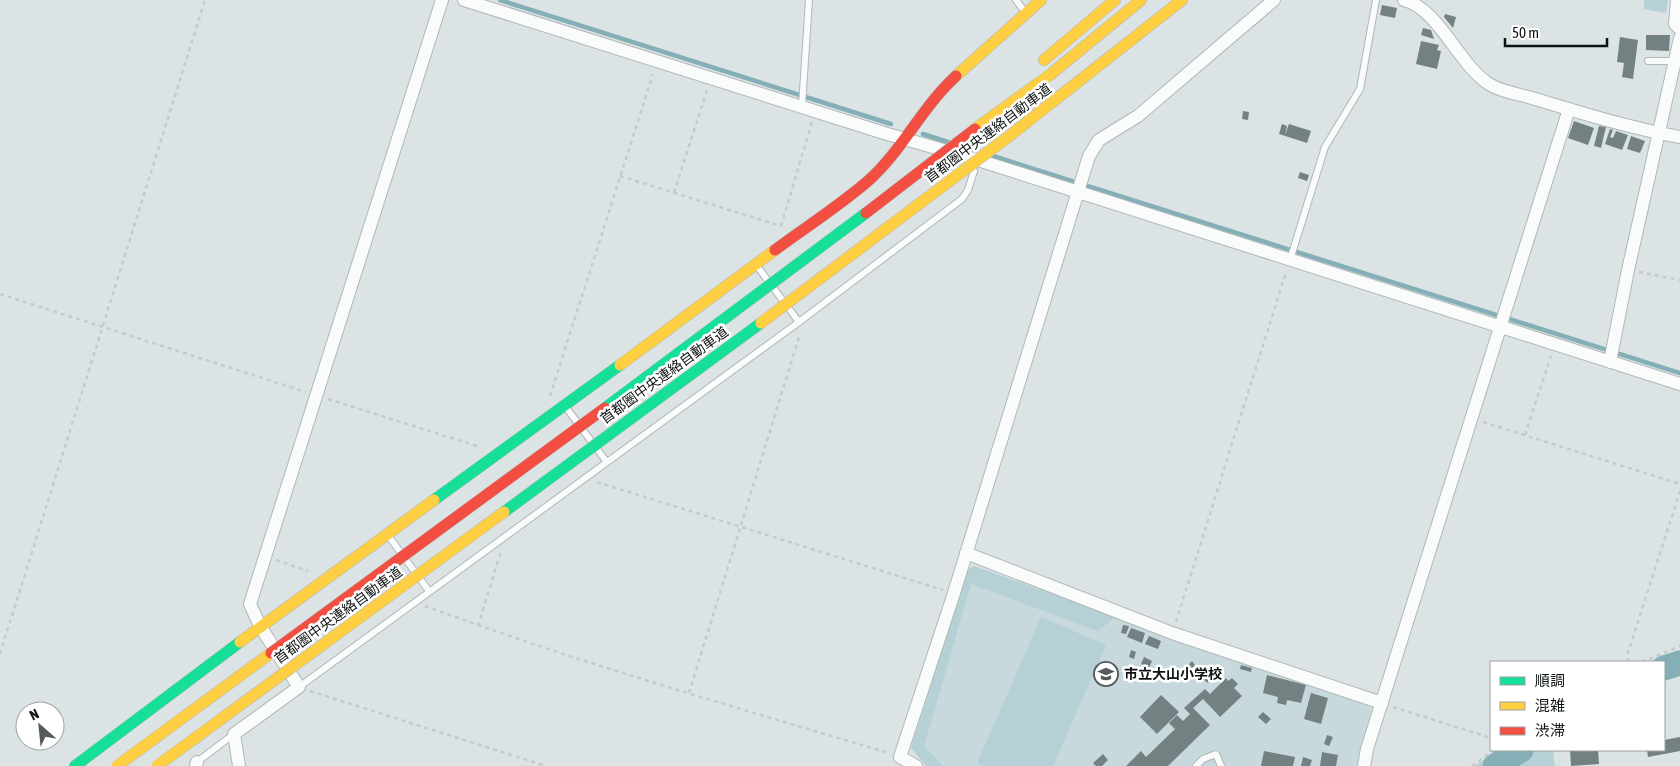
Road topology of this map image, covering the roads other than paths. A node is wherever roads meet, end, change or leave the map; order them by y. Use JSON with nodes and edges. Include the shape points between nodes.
{"nodes":[{"id":1,"x":442,"y":0,"type":"edge"},
{"id":2,"x":464,"y":0,"type":"edge"},
{"id":3,"x":808,"y":0,"type":"edge"},
{"id":4,"x":1016,"y":0,"type":"edge"},
{"id":5,"x":1041,"y":0,"type":"edge"},
{"id":6,"x":1115,"y":0,"type":"edge"},
{"id":7,"x":1142,"y":0,"type":"edge"},
{"id":8,"x":1182,"y":0,"type":"edge"},
{"id":9,"x":1274,"y":0,"type":"edge"},
{"id":10,"x":1376,"y":0,"type":"edge"},
{"id":11,"x":1404,"y":0,"type":"edge"},
{"id":12,"x":1677,"y":0,"type":"edge"},
{"id":13,"x":1026,"y":14,"type":"junction"},
{"id":14,"x":1680,"y":29,"type":"edge"},
{"id":15,"x":1680,"y":38,"type":"edge"},
{"id":16,"x":1648,"y":61,"type":"dead end"},
{"id":17,"x":1674,"y":61,"type":"junction"},
{"id":18,"x":1031,"y":71,"type":"dead end"},
{"id":19,"x":1009,"y":90,"type":"dead end"},
{"id":20,"x":802,"y":106,"type":"junction"},
{"id":21,"x":1569,"y":109,"type":"junction"},
{"id":22,"x":973,"y":126,"type":"junction"},
{"id":23,"x":1659,"y":133,"type":"junction"},
{"id":24,"x":905,"y":137,"type":"junction"},
{"id":25,"x":1680,"y":137,"type":"edge"},
{"id":26,"x":978,"y":160,"type":"junction"},
{"id":27,"x":1079,"y":193,"type":"junction"},
{"id":28,"x":1290,"y":260,"type":"junction"},
{"id":29,"x":756,"y":265,"type":"junction"},
{"id":30,"x":799,"y":322,"type":"junction"},
{"id":31,"x":1499,"y":326,"type":"junction"},
{"id":32,"x":1610,"y":362,"type":"junction"},
{"id":33,"x":1680,"y":384,"type":"edge"},
{"id":34,"x":565,"y":406,"type":"junction"},
{"id":35,"x":606,"y":462,"type":"junction"},
{"id":36,"x":387,"y":533,"type":"junction"},
{"id":37,"x":966,"y":553,"type":"junction"},
{"id":38,"x":429,"y":591,"type":"junction"},
{"id":39,"x":260,"y":626,"type":"junction"},
{"id":40,"x":299,"y":687,"type":"junction"},
{"id":41,"x":1382,"y":703,"type":"junction"},
{"id":42,"x":234,"y":734,"type":"junction"},
{"id":43,"x":195,"y":765,"type":"edge"},
{"id":44,"x":75,"y":766,"type":"edge"},
{"id":45,"x":117,"y":766,"type":"edge"},
{"id":46,"x":157,"y":766,"type":"edge"},
{"id":47,"x":239,"y":766,"type":"edge"},
{"id":48,"x":916,"y":766,"type":"edge"},
{"id":49,"x":1196,"y":766,"type":"edge"},
{"id":50,"x":1222,"y":766,"type":"edge"},
{"id":51,"x":1364,"y":766,"type":"edge"}],
"edges":[{"from":1,"to":39,"type":"street","via":[[250,604]]},
{"from":2,"to":20,"type":"street"},
{"from":3,"to":20,"type":"lane"},
{"from":4,"to":13,"type":"lane"},
{"from":5,"to":13,"type":"main road"},
{"from":6,"to":18,"type":"main road"},
{"from":7,"to":22,"type":"main road","name":"首都圏中央連絡自動車道","via":[[1051,74]]},
{"from":8,"to":46,"type":"main road","name":"首都圏中央連絡自動車道","bridge":true,"via":[[796,297]]},
{"from":9,"to":27,"type":"street","via":[[1138,116],[1099,140],[1089,156]]},
{"from":10,"to":28,"type":"lane","via":[[1360,89],[1325,147]]},
{"from":11,"to":21,"type":"street","via":[[1428,14],[1476,75],[1492,86]]},
{"from":12,"to":14,"type":"street","via":[[1676,24]]},
{"from":13,"to":24,"type":"main road","via":[[938,92]]},
{"from":15,"to":17,"type":"street"},
{"from":16,"to":17,"type":"lane"},
{"from":17,"to":23,"type":"street"},
{"from":19,"to":22,"type":"main road"},
{"from":20,"to":24,"type":"street"},
{"from":21,"to":23,"type":"street"},
{"from":21,"to":31,"type":"street"},
{"from":22,"to":45,"type":"main road","name":"首都圏中央連絡自動車道","bridge":true,"via":[[832,239]]},
{"from":23,"to":25,"type":"street"},
{"from":23,"to":32,"type":"street"},
{"from":24,"to":26,"type":"street"},
{"from":24,"to":29,"type":"main road","via":[[868,180]]},
{"from":26,"to":27,"type":"street"},
{"from":26,"to":30,"type":"lane","via":[[962,199]]},
{"from":27,"to":28,"type":"street"},
{"from":27,"to":37,"type":"street"},
{"from":28,"to":31,"type":"street"},
{"from":29,"to":30,"type":"lane"},
{"from":29,"to":34,"type":"main road"},
{"from":30,"to":35,"type":"lane"},
{"from":31,"to":32,"type":"street"},
{"from":31,"to":41,"type":"street"},
{"from":32,"to":33,"type":"street"},
{"from":34,"to":35,"type":"lane"},
{"from":34,"to":36,"type":"main road"},
{"from":35,"to":38,"type":"lane"},
{"from":36,"to":38,"type":"lane"},
{"from":36,"to":39,"type":"main road"},
{"from":37,"to":41,"type":"street","via":[[1172,633]]},
{"from":37,"to":48,"type":"street","via":[[900,757]]},
{"from":38,"to":40,"type":"lane"},
{"from":39,"to":40,"type":"street"},
{"from":39,"to":44,"type":"main road"},
{"from":40,"to":42,"type":"street"},
{"from":41,"to":51,"type":"street"},
{"from":42,"to":43,"type":"lane"},
{"from":42,"to":47,"type":"street"},
{"from":49,"to":50,"type":"lane","via":[[1216,754]]}]}
